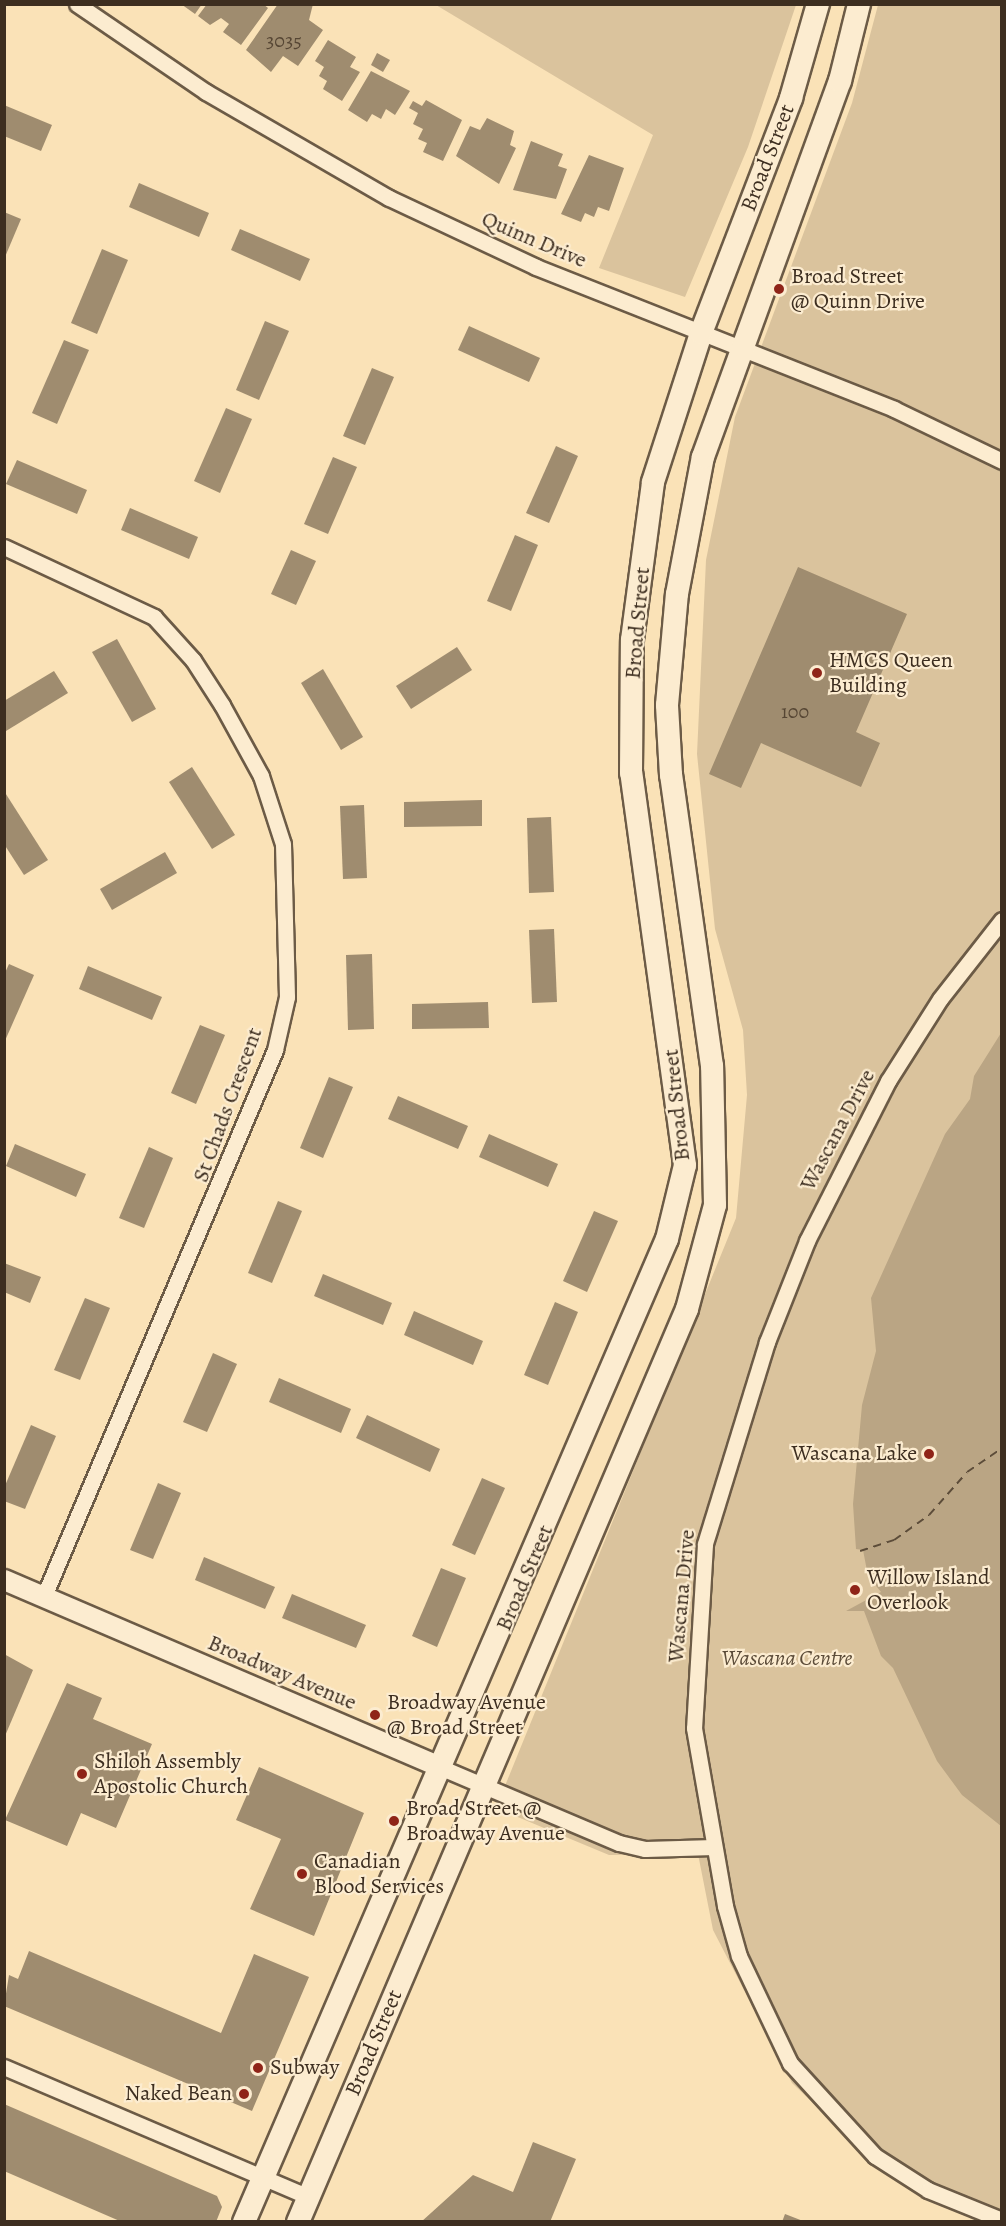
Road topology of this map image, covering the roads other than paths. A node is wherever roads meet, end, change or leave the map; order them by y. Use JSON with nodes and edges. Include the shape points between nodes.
{"nodes":[{"id":1,"x":77,"y":4,"type":"edge"},
{"id":2,"x":818,"y":4,"type":"edge"},
{"id":3,"x":859,"y":4,"type":"edge"},
{"id":4,"x":701,"y":333,"type":"junction"},
{"id":5,"x":740,"y":348,"type":"junction"},
{"id":6,"x":1002,"y":461,"type":"edge"},
{"id":7,"x":4,"y":547,"type":"edge"},
{"id":8,"x":1002,"y":920,"type":"edge"},
{"id":9,"x":4,"y":1580,"type":"edge"},
{"id":10,"x":44,"y":1596,"type":"junction"},
{"id":11,"x":442,"y":1768,"type":"junction"},
{"id":12,"x":484,"y":1785,"type":"junction"},
{"id":13,"x":714,"y":1847,"type":"junction"},
{"id":14,"x":4,"y":2067,"type":"edge"},
{"id":15,"x":263,"y":2177,"type":"junction"},
{"id":16,"x":309,"y":2197,"type":"junction"},
{"id":17,"x":1002,"y":2220,"type":"edge"},
{"id":18,"x":244,"y":2222,"type":"edge"},
{"id":19,"x":298,"y":2222,"type":"edge"}],
"edges":[{"from":1,"to":4,"type":"street","name":"Quinn Drive","via":[[206,92],[389,198],[536,267]]},
{"from":2,"to":4,"type":"main road","name":"Broad Street","via":[[791,98]]},
{"from":3,"to":5,"type":"main road","name":"Broad Street","via":[[840,81]]},
{"from":4,"to":5,"type":"street","name":"Quinn Drive"},
{"from":4,"to":11,"type":"main road","name":"Broad Street","via":[[653,482],[632,640],[631,773],[685,1165],[667,1239],[633,1330]]},
{"from":5,"to":6,"type":"street","name":"Quinn Drive","via":[[894,410]]},
{"from":5,"to":12,"type":"main road","name":"Broad Street","via":[[703,457],[677,594],[668,705],[671,776],[712,1066],[715,1205],[687,1309]]},
{"from":7,"to":10,"type":"street","name":"St Chads Crescent","via":[[154,617],[193,660],[222,705],[261,776],[282,834],[287,998],[275,1050]]},
{"from":8,"to":13,"type":"street","name":"Wascana Drive","via":[[940,999],[848,1154],[763,1353],[705,1544],[694,1728]]},
{"from":9,"to":10,"type":"street","name":"Broadway Avenue"},
{"from":10,"to":11,"type":"street","name":"Broadway Avenue"},
{"from":11,"to":12,"type":"street","name":"Broadway Avenue"},
{"from":11,"to":15,"type":"main road","name":"Broad Street"},
{"from":12,"to":13,"type":"street","name":"Broadway Avenue","via":[[620,1843],[645,1849]]},
{"from":12,"to":16,"type":"main road","name":"Broad Street"},
{"from":13,"to":17,"type":"street","name":"Wascana Drive","via":[[739,1956],[790,2063],[875,2156],[928,2190]]},
{"from":14,"to":15,"type":"street"},
{"from":15,"to":16,"type":"street"},
{"from":15,"to":18,"type":"main road","name":"Broad Street"},
{"from":16,"to":19,"type":"main road","name":"Broad Street"}]}
